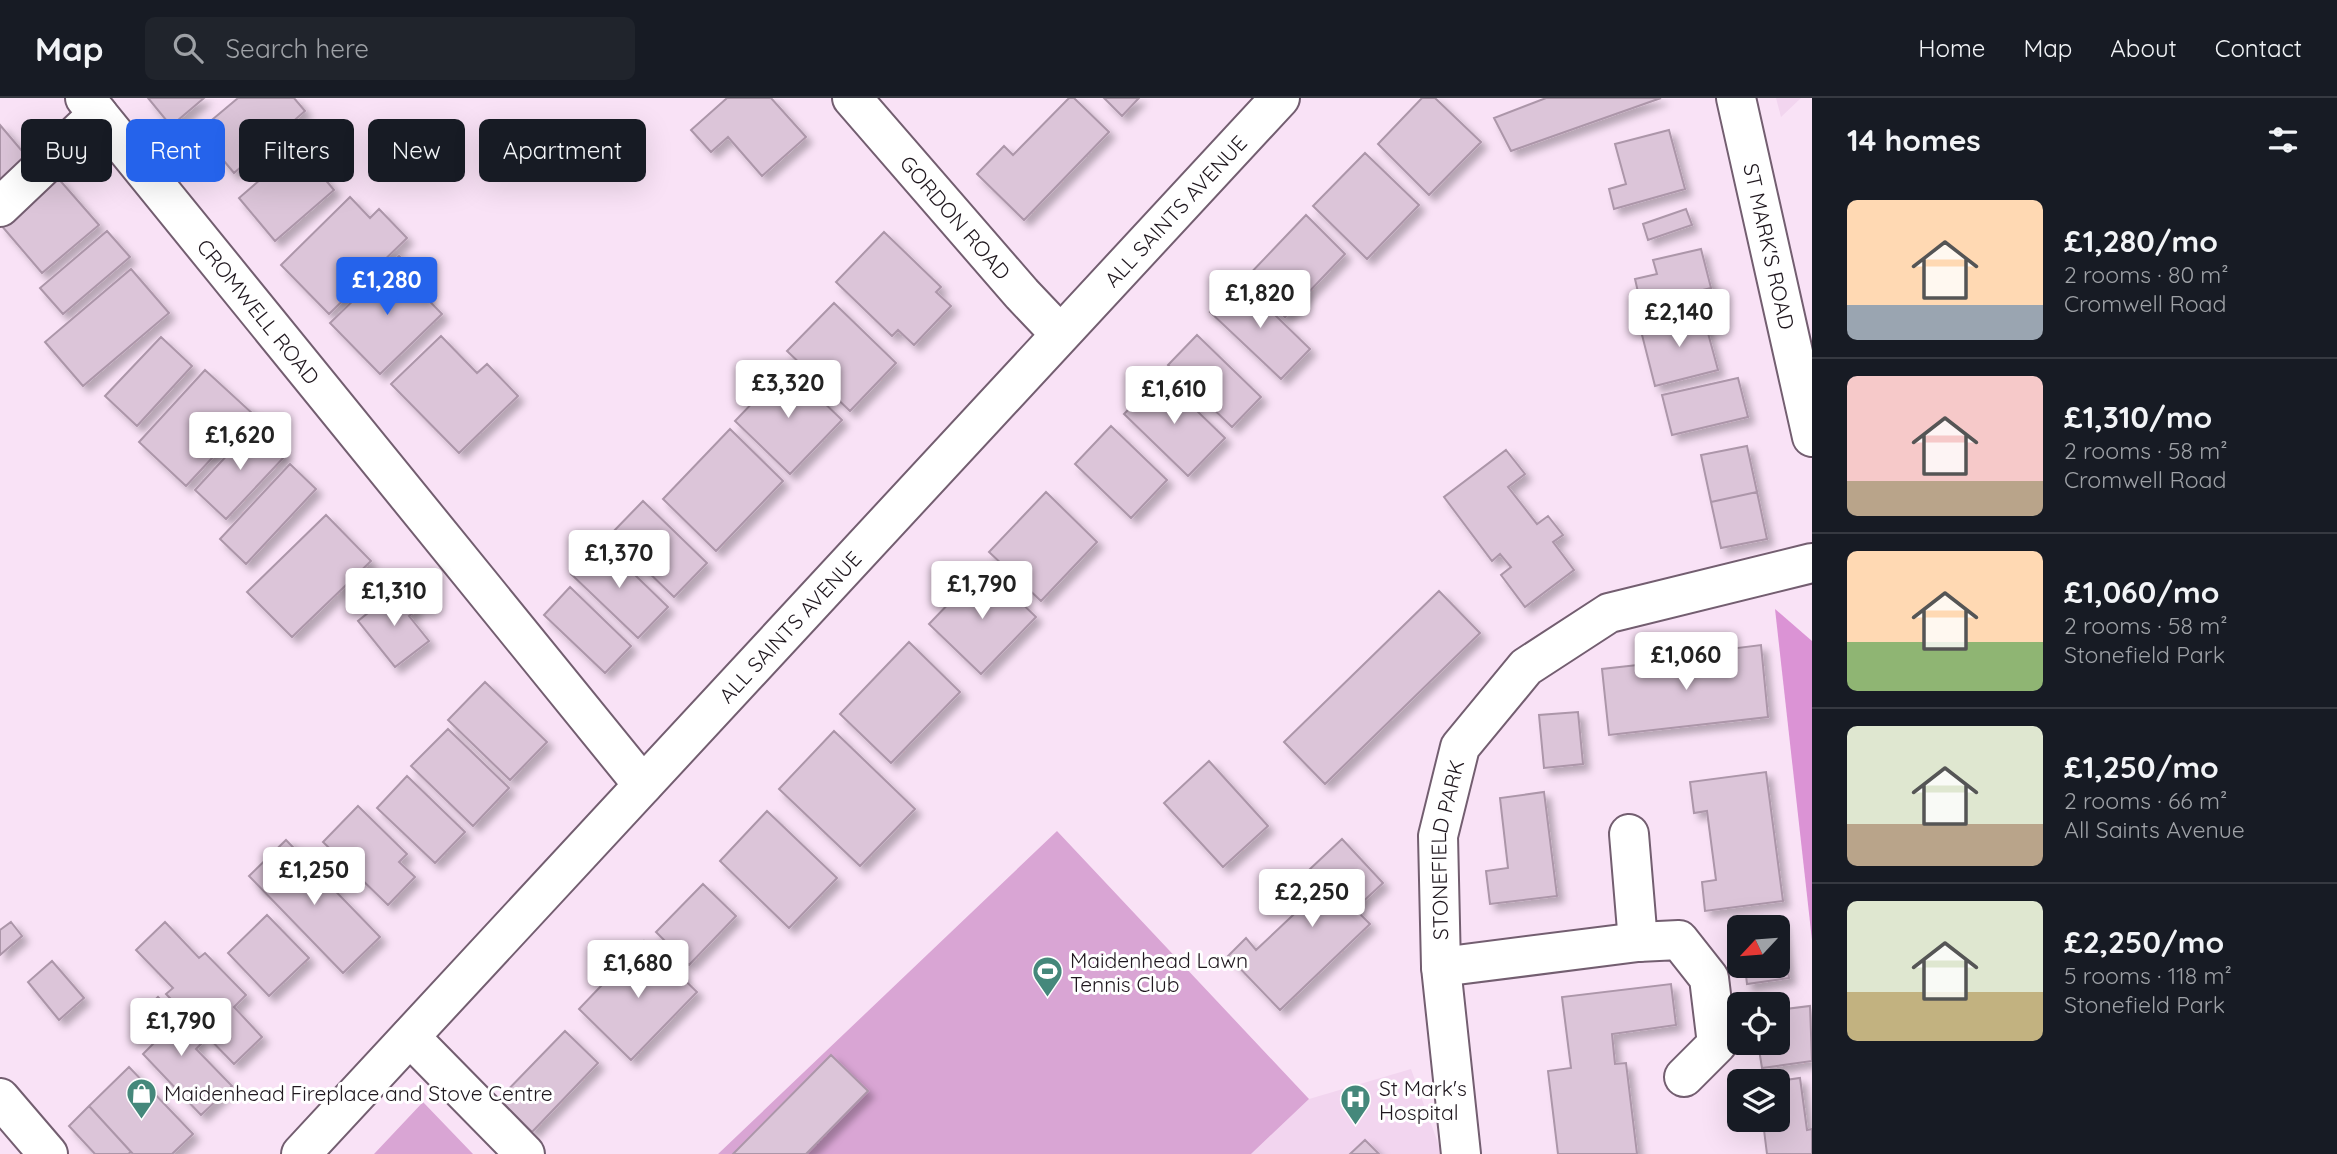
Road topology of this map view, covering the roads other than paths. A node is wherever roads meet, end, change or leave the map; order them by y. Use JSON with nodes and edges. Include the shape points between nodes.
{"nodes":[{"id":1,"x":852,"y":98,"type":"edge"},
{"id":2,"x":1280,"y":98,"type":"edge"},
{"id":3,"x":1736,"y":98,"type":"edge"},
{"id":4,"x":91,"y":106,"type":"edge"},
{"id":5,"x":0,"y":206,"type":"edge"},
{"id":6,"x":1060,"y":334,"type":"junction"},
{"id":7,"x":1812,"y":437,"type":"edge"},
{"id":8,"x":1812,"y":564,"type":"edge"},
{"id":9,"x":643,"y":785,"type":"junction"},
{"id":10,"x":1629,"y":834,"type":"dead end"},
{"id":11,"x":1638,"y":942,"type":"junction"},
{"id":12,"x":1440,"y":967,"type":"junction"},
{"id":13,"x":410,"y":1037,"type":"junction"},
{"id":14,"x":1684,"y":1077,"type":"dead end"},
{"id":15,"x":0,"y":1098,"type":"edge"},
{"id":16,"x":48,"y":1154,"type":"edge"},
{"id":17,"x":301,"y":1154,"type":"edge"},
{"id":18,"x":525,"y":1154,"type":"edge"},
{"id":19,"x":1461,"y":1154,"type":"edge"}],
"edges":[{"from":1,"to":6,"type":"street","name":"GORDON ROAD"},
{"from":2,"to":6,"type":"street","name":"ALL SAINTS AVENUE"},
{"from":3,"to":7,"type":"street","name":"ST MARK'S ROAD"},
{"from":4,"to":5,"type":"street"},
{"from":4,"to":9,"type":"street","name":"CROMWELL ROAD"},
{"from":6,"to":9,"type":"street","name":"ALL SAINTS AVENUE"},
{"from":8,"to":12,"type":"street","name":"STONEFIELD PARK","via":[[1609,613],[1526,667],[1460,747],[1438,836]]},
{"from":9,"to":13,"type":"street","name":"ALL SAINTS AVENUE"},
{"from":10,"to":11,"type":"street"},
{"from":11,"to":12,"type":"street"},
{"from":11,"to":14,"type":"street","via":[[1679,940],[1709,978],[1717,1044]]},
{"from":12,"to":19,"type":"street","name":"STONEFIELD PARK"},
{"from":13,"to":17,"type":"street","name":"ALL SAINTS AVENUE"},
{"from":13,"to":18,"type":"street"},
{"from":15,"to":16,"type":"street"}]}
